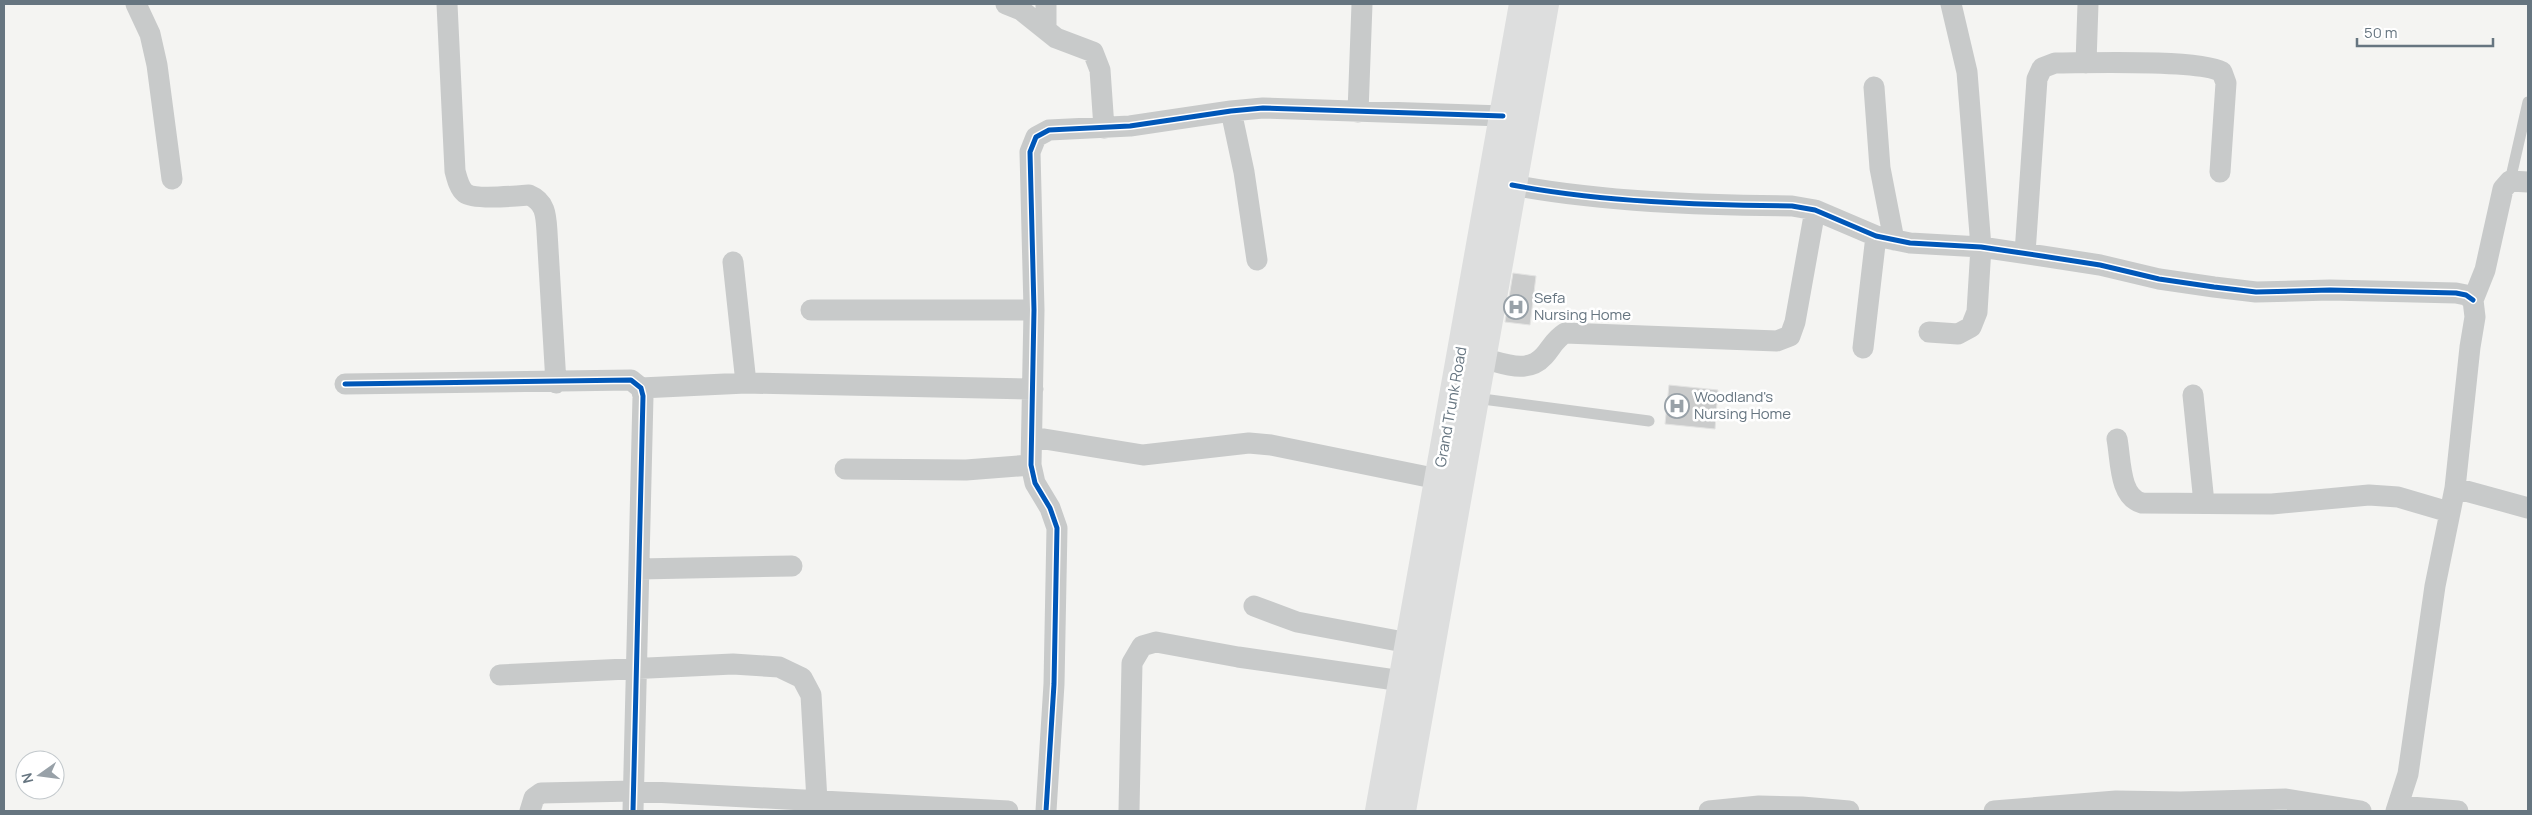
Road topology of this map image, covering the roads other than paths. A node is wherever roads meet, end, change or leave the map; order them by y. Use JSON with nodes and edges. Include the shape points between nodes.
{"nodes":[{"id":1,"x":136,"y":4,"type":"edge"},
{"id":2,"x":447,"y":4,"type":"edge"},
{"id":3,"x":1006,"y":4,"type":"edge"},
{"id":4,"x":1046,"y":4,"type":"edge"},
{"id":5,"x":1362,"y":4,"type":"edge"},
{"id":6,"x":1523,"y":4,"type":"edge"},
{"id":7,"x":1545,"y":4,"type":"edge"},
{"id":8,"x":1951,"y":4,"type":"edge"},
{"id":9,"x":2088,"y":4,"type":"edge"},
{"id":10,"x":1046,"y":30,"type":"junction"},
{"id":11,"x":2086,"y":63,"type":"junction"},
{"id":12,"x":1874,"y":88,"type":"dead end"},
{"id":13,"x":2528,"y":102,"type":"edge"},
{"id":14,"x":1231,"y":111,"type":"junction"},
{"id":15,"x":1358,"y":112,"type":"junction"},
{"id":16,"x":1503,"y":116,"type":"junction"},
{"id":17,"x":1104,"y":128,"type":"junction"},
{"id":18,"x":2220,"y":172,"type":"dead end"},
{"id":19,"x":172,"y":180,"type":"dead end"},
{"id":20,"x":2519,"y":181,"type":"edge"},
{"id":21,"x":1512,"y":185,"type":"junction"},
{"id":22,"x":1815,"y":210,"type":"junction"},
{"id":23,"x":1885,"y":238,"type":"junction"},
{"id":24,"x":1981,"y":247,"type":"junction"},
{"id":25,"x":2025,"y":253,"type":"junction"},
{"id":26,"x":1257,"y":260,"type":"dead end"},
{"id":27,"x":733,"y":262,"type":"dead end"},
{"id":28,"x":2473,"y":300,"type":"junction"},
{"id":29,"x":811,"y":310,"type":"dead end"},
{"id":30,"x":1034,"y":310,"type":"junction"},
{"id":31,"x":1929,"y":332,"type":"dead end"},
{"id":32,"x":1863,"y":348,"type":"dead end"},
{"id":33,"x":1481,"y":358,"type":"junction"},
{"id":34,"x":556,"y":383,"type":"junction"},
{"id":35,"x":746,"y":383,"type":"junction"},
{"id":36,"x":345,"y":384,"type":"dead end"},
{"id":37,"x":641,"y":388,"type":"junction"},
{"id":38,"x":1033,"y":388,"type":"junction"},
{"id":39,"x":2193,"y":394,"type":"dead end"},
{"id":40,"x":1474,"y":398,"type":"junction"},
{"id":41,"x":1649,"y":421,"type":"dead end"},
{"id":42,"x":1032,"y":437,"type":"junction"},
{"id":43,"x":2117,"y":439,"type":"dead end"},
{"id":44,"x":1031,"y":465,"type":"junction"},
{"id":45,"x":845,"y":469,"type":"dead end"},
{"id":46,"x":1438,"y":478,"type":"junction"},
{"id":47,"x":2456,"y":488,"type":"junction"},
{"id":48,"x":2204,"y":503,"type":"junction"},
{"id":49,"x":2528,"y":508,"type":"edge"},
{"id":50,"x":2449,"y":512,"type":"junction"},
{"id":51,"x":792,"y":566,"type":"dead end"},
{"id":52,"x":639,"y":569,"type":"junction"},
{"id":53,"x":1254,"y":606,"type":"dead end"},
{"id":54,"x":1409,"y":643,"type":"junction"},
{"id":55,"x":637,"y":668,"type":"junction"},
{"id":56,"x":500,"y":675,"type":"dead end"},
{"id":57,"x":1402,"y":681,"type":"junction"},
{"id":58,"x":633,"y":801,"type":"edge"},
{"id":59,"x":817,"y":801,"type":"junction"},
{"id":60,"x":740,"y":804,"type":"edge"},
{"id":61,"x":887,"y":808,"type":"edge"},
{"id":62,"x":2397,"y":809,"type":"edge"},
{"id":63,"x":973,"y":810,"type":"edge"},
{"id":64,"x":530,"y":811,"type":"edge"},
{"id":65,"x":1008,"y":811,"type":"edge"},
{"id":66,"x":1046,"y":811,"type":"edge"},
{"id":67,"x":1129,"y":811,"type":"edge"},
{"id":68,"x":1379,"y":811,"type":"edge"},
{"id":69,"x":1402,"y":811,"type":"edge"},
{"id":70,"x":1716,"y":811,"type":"edge"},
{"id":71,"x":1849,"y":811,"type":"edge"},
{"id":72,"x":1994,"y":811,"type":"edge"},
{"id":73,"x":2361,"y":811,"type":"edge"},
{"id":74,"x":2458,"y":811,"type":"edge"}],
"edges":[{"from":1,"to":19,"type":"street","via":[[150,34],[158,65]]},
{"from":2,"to":34,"type":"street","via":[[455,171],[459,186],[465,194],[474,196],[529,195],[542,205],[547,232]]},
{"from":3,"to":10,"type":"street","via":[[1021,10]]},
{"from":4,"to":10,"type":"street"},
{"from":5,"to":15,"type":"street"},
{"from":6,"to":16,"type":"main road","name":"Grand Trunk Road"},
{"from":7,"to":21,"type":"main road","name":"Grand Trunk Road"},
{"from":8,"to":24,"type":"street","via":[[1967,72]]},
{"from":9,"to":11,"type":"street"},
{"from":10,"to":17,"type":"street","via":[[1056,38],[1093,52],[1100,70]]},
{"from":11,"to":18,"type":"street","via":[[2214,67],[2222,72],[2226,83]]},
{"from":11,"to":25,"type":"street","via":[[2055,63],[2042,68],[2037,79]]},
{"from":12,"to":23,"type":"street"},
{"from":13,"to":20,"type":"lane"},
{"from":14,"to":15,"type":"street","via":[[1263,108]]},
{"from":14,"to":17,"type":"street","via":[[1161,123]]},
{"from":14,"to":26,"type":"street"},
{"from":15,"to":16,"type":"street"},
{"from":16,"to":46,"type":"main road","name":"Grand Trunk Road"},
{"from":17,"to":30,"type":"street","via":[[1049,130],[1036,137],[1030,152]]},
{"from":20,"to":28,"type":"street","via":[[2503,189],[2485,270]]},
{"from":21,"to":22,"type":"street","via":[[1598,197],[1792,206]]},
{"from":21,"to":33,"type":"main road","name":"Grand Trunk Road"},
{"from":22,"to":23,"type":"street"},
{"from":22,"to":33,"type":"street","via":[[1790,336],[1777,341],[1565,333],[1554,340],[1537,363],[1522,368]]},
{"from":23,"to":24,"type":"street"},
{"from":23,"to":32,"type":"street"},
{"from":24,"to":25,"type":"street"},
{"from":24,"to":31,"type":"street","via":[[1977,312],[1971,327],[1958,334]]},
{"from":25,"to":28,"type":"street","via":[[2100,265],[2159,279],[2256,292],[2456,293]]},
{"from":27,"to":35,"type":"street"},
{"from":28,"to":47,"type":"street","via":[[2475,316]]},
{"from":29,"to":30,"type":"street"},
{"from":30,"to":38,"type":"street"},
{"from":33,"to":40,"type":"main road","name":"Grand Trunk Road"},
{"from":34,"to":36,"type":"street"},
{"from":34,"to":37,"type":"street","via":[[631,380]]},
{"from":35,"to":37,"type":"street"},
{"from":35,"to":38,"type":"street"},
{"from":37,"to":52,"type":"street"},
{"from":38,"to":42,"type":"street"},
{"from":39,"to":48,"type":"street"},
{"from":40,"to":41,"type":"lane"},
{"from":40,"to":69,"type":"main road","name":"Grand Trunk Road"},
{"from":42,"to":44,"type":"street"},
{"from":42,"to":46,"type":"street","via":[[1143,455],[1249,443],[1271,445]]},
{"from":43,"to":48,"type":"street","via":[[2126,492],[2133,500],[2142,503]]},
{"from":44,"to":45,"type":"street","via":[[966,470]]},
{"from":44,"to":66,"type":"street","via":[[1035,483],[1057,528],[1054,684]]},
{"from":46,"to":54,"type":"main road","name":"Grand Trunk Road"},
{"from":47,"to":49,"type":"street"},
{"from":47,"to":50,"type":"street"},
{"from":48,"to":50,"type":"street","via":[[2272,504],[2369,495],[2398,497]]},
{"from":50,"to":62,"type":"street","via":[[2420,675],[2408,774]]},
{"from":51,"to":52,"type":"street"},
{"from":52,"to":55,"type":"street"},
{"from":53,"to":54,"type":"street","via":[[1297,622]]},
{"from":54,"to":57,"type":"main road","name":"Grand Trunk Road"},
{"from":55,"to":56,"type":"street"},
{"from":55,"to":58,"type":"street"},
{"from":55,"to":59,"type":"street","via":[[733,664],[779,667],[802,678],[811,695]]},
{"from":57,"to":67,"type":"street","via":[[1156,642],[1142,646],[1132,663]]},
{"from":57,"to":68,"type":"main road","name":"Grand Trunk Road"},
{"from":58,"to":60,"type":"street"},
{"from":58,"to":64,"type":"street","via":[[541,793],[534,798]]},
{"from":59,"to":60,"type":"street"},
{"from":59,"to":61,"type":"street"},
{"from":61,"to":63,"type":"street"},
{"from":62,"to":74,"type":"street"},
{"from":63,"to":65,"type":"street"},
{"from":70,"to":71,"type":"street","via":[[1759,806]]},
{"from":72,"to":73,"type":"street","via":[[2116,801],[2276,799]]}]}
